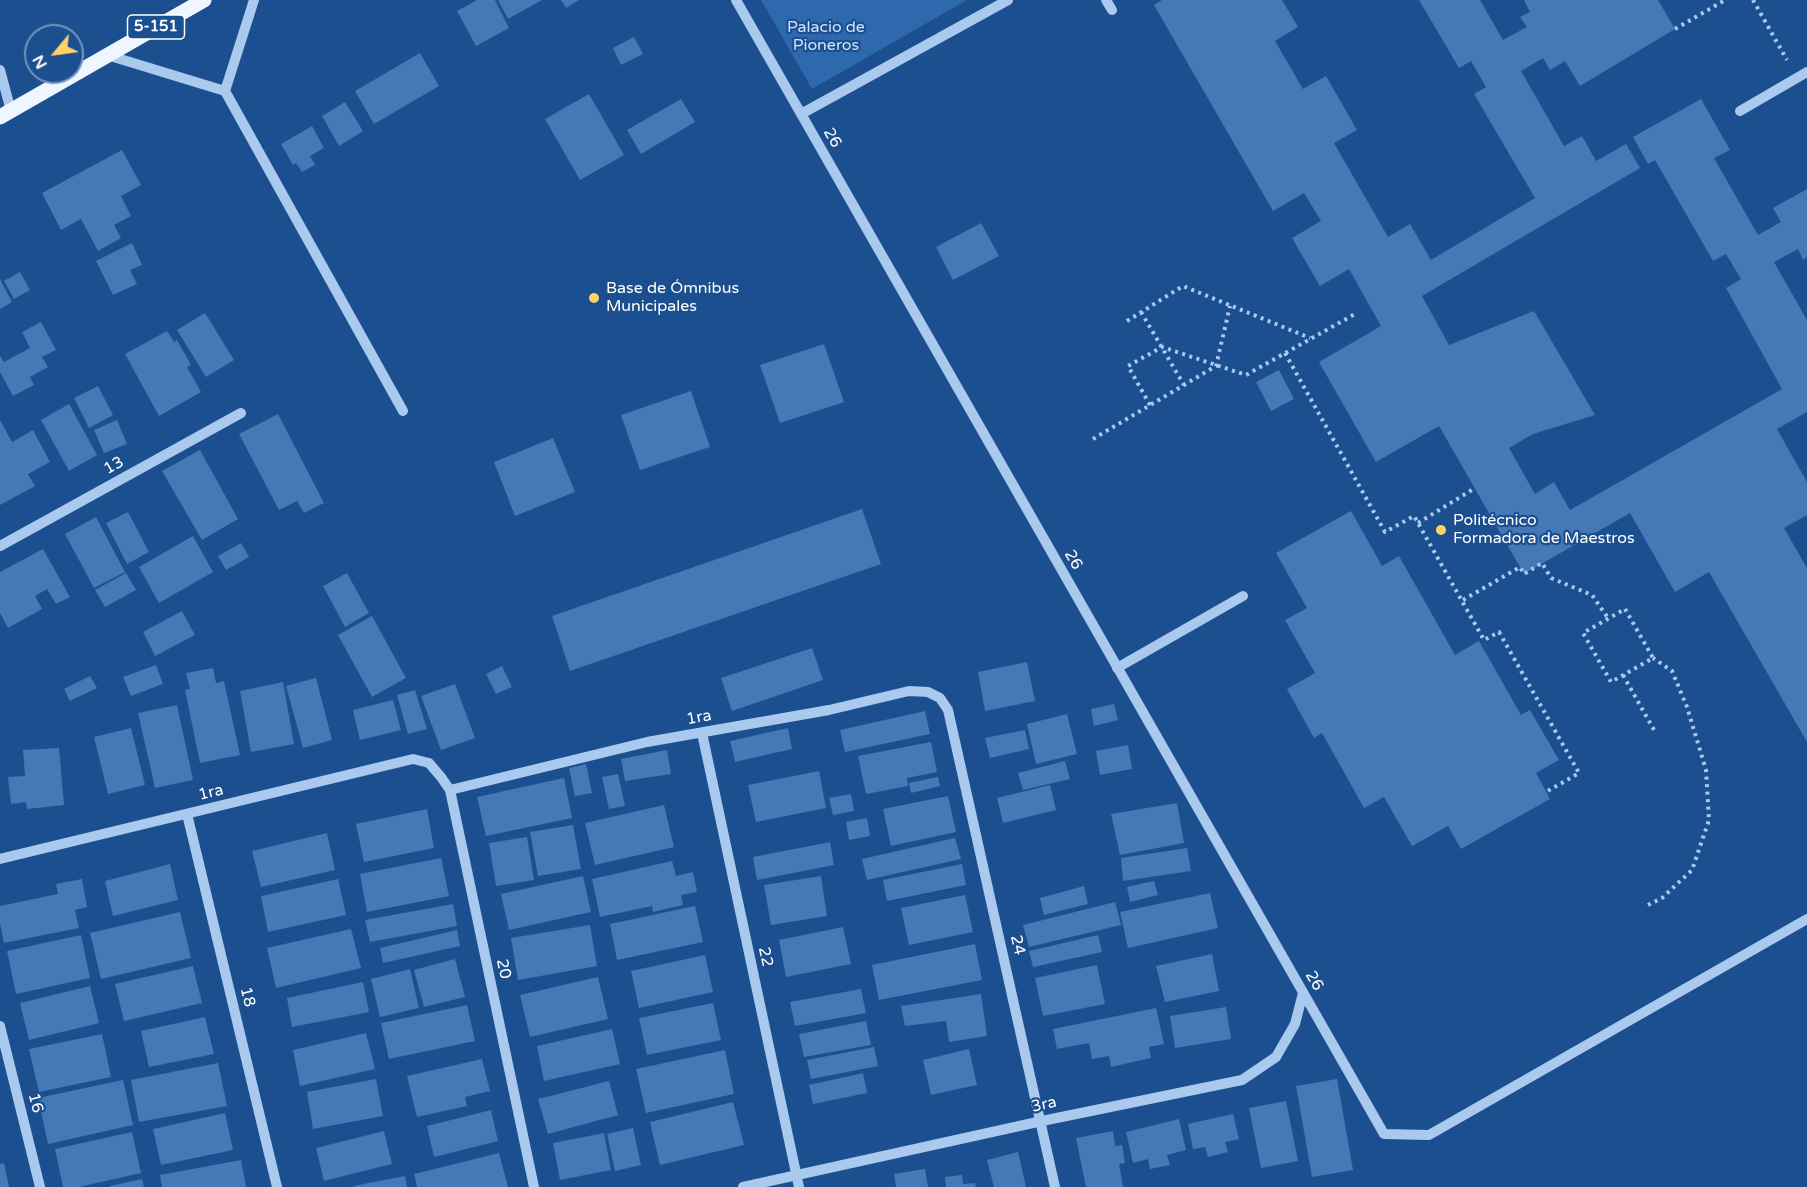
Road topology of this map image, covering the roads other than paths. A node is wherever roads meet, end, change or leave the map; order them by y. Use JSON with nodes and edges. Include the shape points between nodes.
{"nodes":[{"id":1,"x":204,"y":0,"type":"edge"},
{"id":2,"x":254,"y":0,"type":"edge"},
{"id":3,"x":736,"y":0,"type":"edge"},
{"id":4,"x":1008,"y":0,"type":"edge"},
{"id":5,"x":1106,"y":0,"type":"edge"},
{"id":6,"x":1112,"y":10,"type":"dead end"},
{"id":7,"x":107,"y":55,"type":"junction"},
{"id":8,"x":0,"y":70,"type":"edge"},
{"id":9,"x":1802,"y":74,"type":"edge"},
{"id":10,"x":225,"y":91,"type":"junction"},
{"id":11,"x":1740,"y":111,"type":"dead end"},
{"id":12,"x":5,"y":114,"type":"edge"},
{"id":13,"x":801,"y":114,"type":"junction"},
{"id":14,"x":403,"y":411,"type":"dead end"},
{"id":15,"x":242,"y":413,"type":"dead end"},
{"id":16,"x":0,"y":546,"type":"edge"},
{"id":17,"x":1243,"y":596,"type":"dead end"},
{"id":18,"x":1118,"y":668,"type":"junction"},
{"id":19,"x":948,"y":710,"type":"joint"},
{"id":20,"x":702,"y":733,"type":"junction"},
{"id":21,"x":429,"y":763,"type":"joint"},
{"id":22,"x":450,"y":790,"type":"junction"},
{"id":23,"x":187,"y":814,"type":"junction"},
{"id":24,"x":0,"y":859,"type":"edge"},
{"id":25,"x":1807,"y":919,"type":"edge"},
{"id":26,"x":1304,"y":993,"type":"junction"},
{"id":27,"x":0,"y":1026,"type":"edge"},
{"id":28,"x":1042,"y":1121,"type":"junction"},
{"id":29,"x":796,"y":1175,"type":"junction"},
{"id":30,"x":40,"y":1187,"type":"edge"},
{"id":31,"x":277,"y":1187,"type":"edge"},
{"id":32,"x":534,"y":1187,"type":"edge"},
{"id":33,"x":743,"y":1187,"type":"edge"},
{"id":34,"x":799,"y":1187,"type":"edge"},
{"id":35,"x":1055,"y":1187,"type":"edge"}],
"edges":[{"from":1,"to":7,"type":"main road","number":"5-151"},
{"from":2,"to":10,"type":"street"},
{"from":3,"to":13,"type":"street","name":"26"},
{"from":4,"to":13,"type":"street"},
{"from":5,"to":6,"type":"street"},
{"from":7,"to":10,"type":"street"},
{"from":7,"to":12,"type":"main road","number":"5-151"},
{"from":8,"to":12,"type":"street"},
{"from":9,"to":11,"type":"street"},
{"from":10,"to":14,"type":"street"},
{"from":13,"to":18,"type":"street","name":"26"},
{"from":15,"to":16,"type":"street","name":"13"},
{"from":17,"to":18,"type":"street"},
{"from":18,"to":26,"type":"street","name":"26"},
{"from":19,"to":20,"type":"street","name":"1ra","via":[[940,698],[928,692],[909,691]]},
{"from":19,"to":28,"type":"street","name":"24"},
{"from":20,"to":22,"type":"street","name":"1ra","via":[[647,742]]},
{"from":20,"to":29,"type":"street","name":"22"},
{"from":21,"to":22,"type":"street","name":"20"},
{"from":21,"to":23,"type":"street","name":"1ra","via":[[413,759]]},
{"from":22,"to":32,"type":"street","name":"20"},
{"from":23,"to":24,"type":"street","name":"1ra"},
{"from":23,"to":31,"type":"street","name":"18"},
{"from":25,"to":26,"type":"street","name":"26","via":[[1429,1135],[1384,1134]]},
{"from":26,"to":28,"type":"street","name":"3ra","via":[[1295,1024],[1276,1057],[1242,1080]]},
{"from":27,"to":30,"type":"street","name":"16"},
{"from":28,"to":29,"type":"street","name":"3ra"},
{"from":28,"to":35,"type":"street","name":"24"},
{"from":29,"to":33,"type":"street","name":"3ra"},
{"from":29,"to":34,"type":"street","name":"22"}]}
